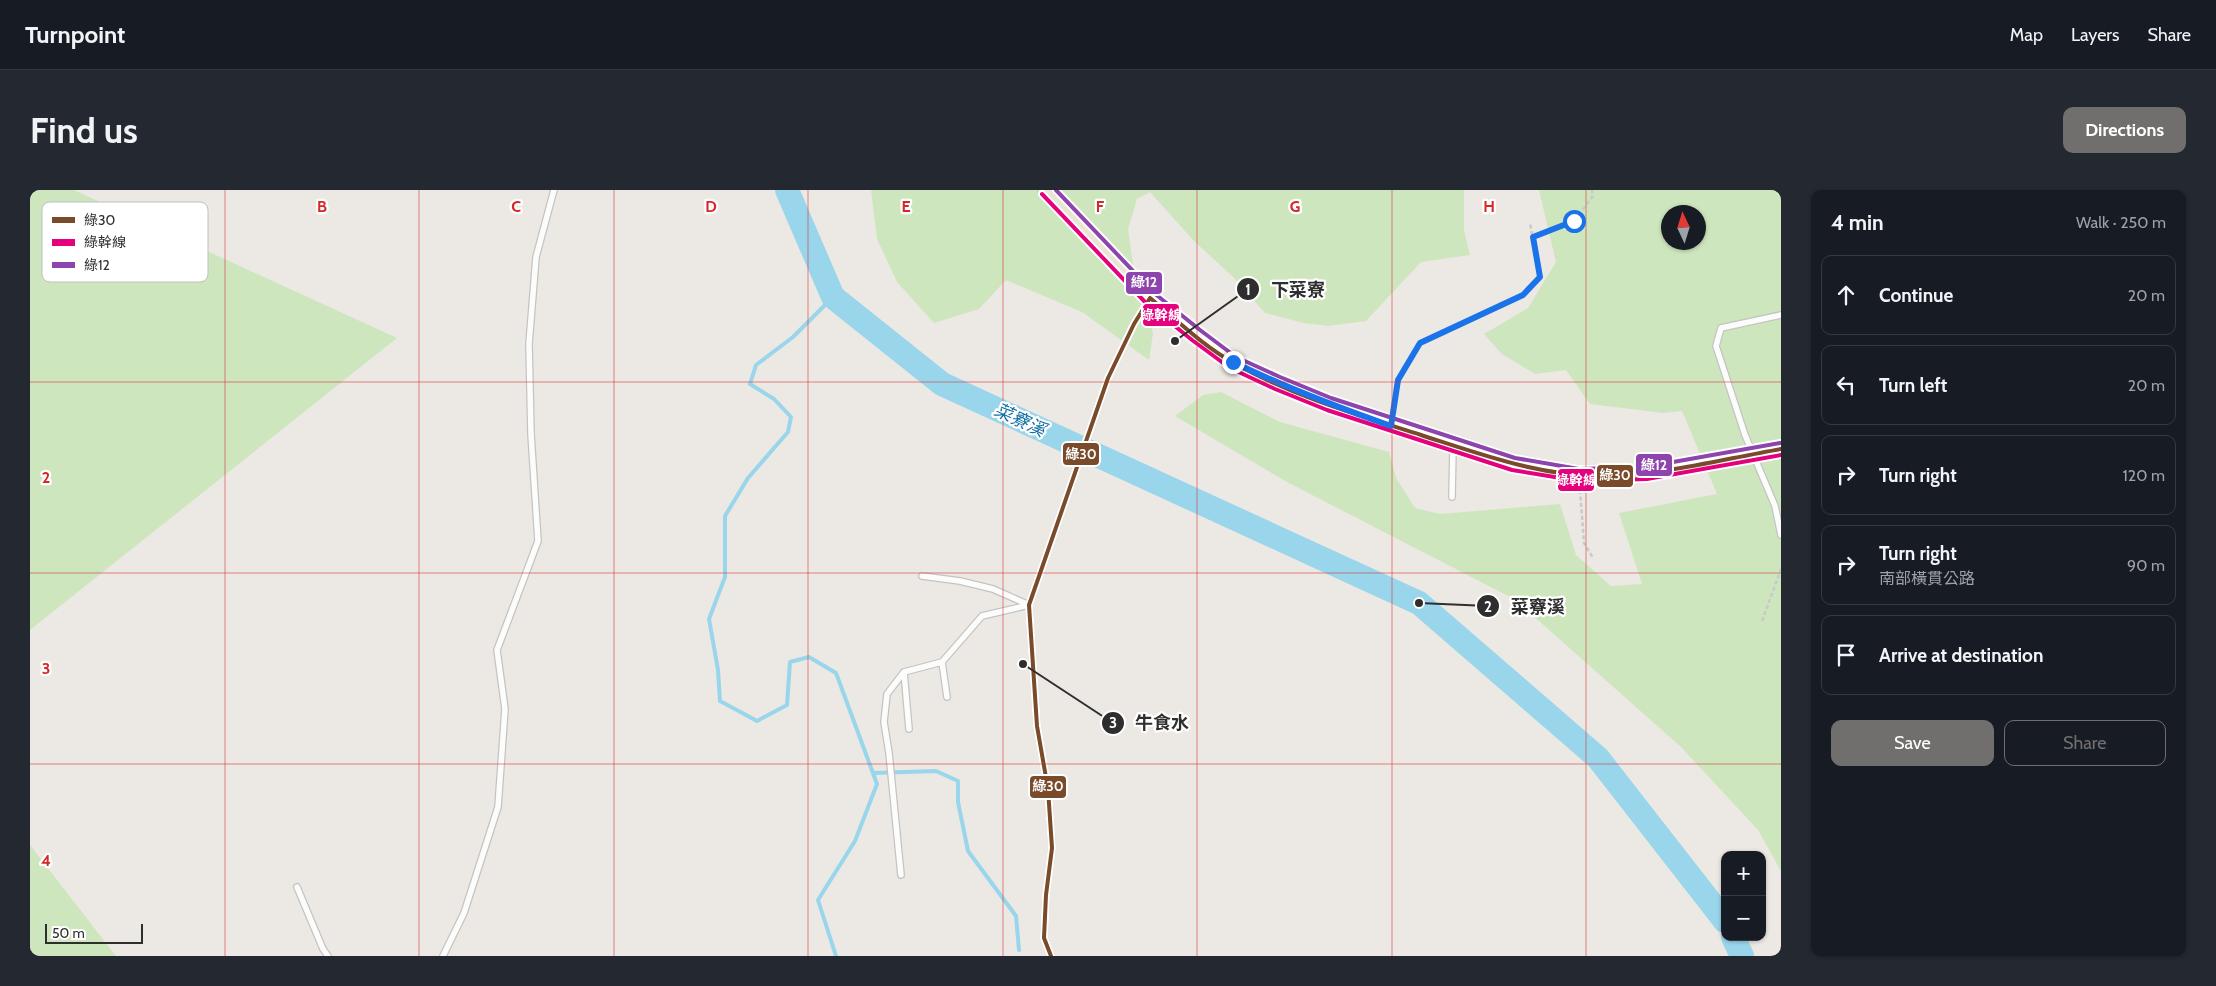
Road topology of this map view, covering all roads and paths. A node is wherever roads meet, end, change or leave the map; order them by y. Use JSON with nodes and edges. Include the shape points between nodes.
{"nodes":[{"id":1,"x":554,"y":190,"type":"edge"},
{"id":2,"x":1047,"y":190,"type":"edge"},
{"id":3,"x":1592,"y":190,"type":"edge"},
{"id":4,"x":1530,"y":223,"type":"dead end"},
{"id":5,"x":1533,"y":237,"type":"junction"},
{"id":6,"x":1150,"y":298,"type":"junction"},
{"id":7,"x":1781,"y":315,"type":"edge"},
{"id":8,"x":1391,"y":426,"type":"junction"},
{"id":9,"x":1452,"y":445,"type":"junction"},
{"id":10,"x":1781,"y":449,"type":"edge"},
{"id":11,"x":1752,"y":453,"type":"junction"},
{"id":12,"x":1579,"y":475,"type":"junction"},
{"id":13,"x":1452,"y":497,"type":"dead end"},
{"id":14,"x":1781,"y":535,"type":"edge"},
{"id":15,"x":1593,"y":558,"type":"dead end"},
{"id":16,"x":1781,"y":570,"type":"edge"},
{"id":17,"x":922,"y":576,"type":"dead end"},
{"id":18,"x":1029,"y":605,"type":"junction"},
{"id":19,"x":1762,"y":621,"type":"dead end"},
{"id":20,"x":942,"y":662,"type":"junction"},
{"id":21,"x":904,"y":672,"type":"junction"},
{"id":22,"x":947,"y":697,"type":"dead end"},
{"id":23,"x":910,"y":729,"type":"dead end"},
{"id":24,"x":901,"y":875,"type":"dead end"},
{"id":25,"x":297,"y":887,"type":"dead end"},
{"id":26,"x":328,"y":956,"type":"edge"},
{"id":27,"x":443,"y":956,"type":"edge"},
{"id":28,"x":1051,"y":956,"type":"edge"}],
"edges":[{"from":1,"to":27,"type":"lane","via":[[536,257],[528,344],[538,540],[497,650],[505,709],[498,807],[464,913]]},
{"from":2,"to":6,"type":"main road"},
{"from":3,"to":5,"type":"path","via":[[1593,196],[1574,221]]},
{"from":4,"to":5,"type":"path"},
{"from":5,"to":8,"type":"path","via":[[1540,277],[1523,295],[1420,343],[1398,380]]},
{"from":6,"to":8,"type":"main road","via":[[1233,362],[1277,384]]},
{"from":6,"to":18,"type":"lane","via":[[1108,378]]},
{"from":7,"to":11,"type":"lane","via":[[1721,328],[1716,346]]},
{"from":8,"to":9,"type":"main road"},
{"from":9,"to":12,"type":"main road","via":[[1514,464]]},
{"from":9,"to":13,"type":"lane"},
{"from":10,"to":11,"type":"main road"},
{"from":11,"to":12,"type":"main road","via":[[1646,473]]},
{"from":11,"to":14,"type":"lane","via":[[1774,506]]},
{"from":12,"to":15,"type":"path","via":[[1584,543]]},
{"from":16,"to":19,"type":"path"},
{"from":17,"to":18,"type":"lane","via":[[993,589]]},
{"from":18,"to":20,"type":"lane","via":[[982,616]]},
{"from":18,"to":28,"type":"lane","via":[[1037,726],[1048,789],[1052,848],[1044,938]]},
{"from":20,"to":21,"type":"lane"},
{"from":20,"to":22,"type":"lane"},
{"from":21,"to":23,"type":"lane"},
{"from":21,"to":24,"type":"lane","via":[[887,694],[884,722]]},
{"from":25,"to":26,"type":"lane"}]}
